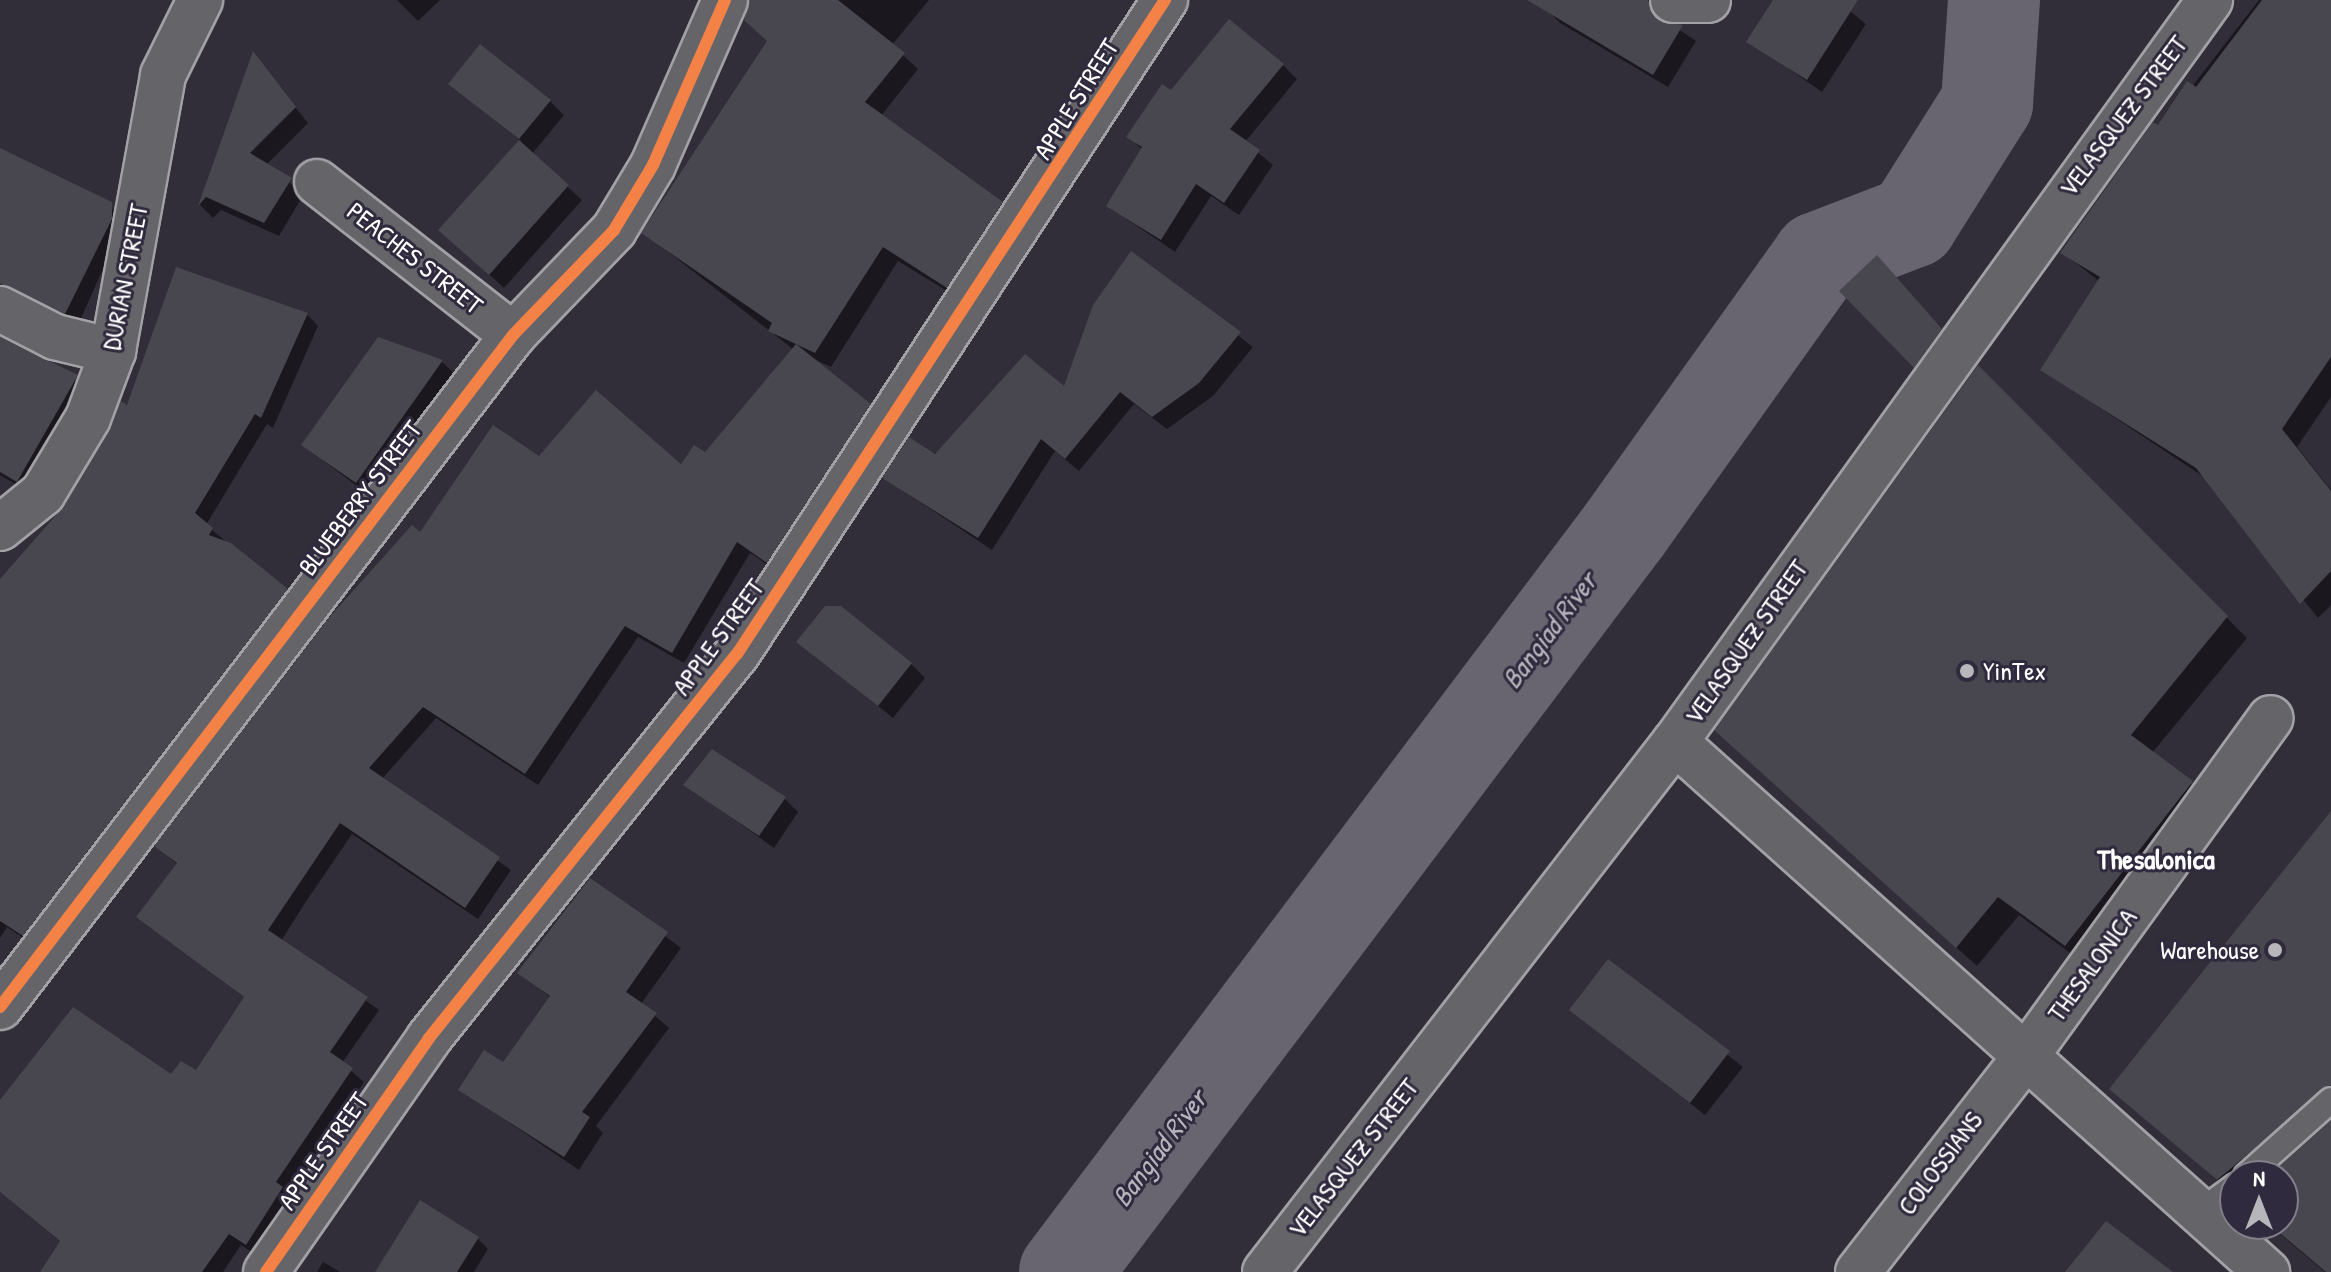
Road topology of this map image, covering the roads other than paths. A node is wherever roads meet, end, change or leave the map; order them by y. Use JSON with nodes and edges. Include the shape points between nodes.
{"nodes":[{"id":1,"x":200,"y":0,"type":"edge"},
{"id":2,"x":725,"y":0,"type":"edge"},
{"id":3,"x":1165,"y":0,"type":"edge"},
{"id":4,"x":1673,"y":0,"type":"edge"},
{"id":5,"x":1708,"y":0,"type":"edge"},
{"id":6,"x":2210,"y":0,"type":"edge"},
{"id":7,"x":317,"y":182,"type":"dead end"},
{"id":8,"x":0,"y":309,"type":"edge"},
{"id":9,"x":513,"y":335,"type":"junction"},
{"id":10,"x":113,"y":351,"type":"junction"},
{"id":11,"x":0,"y":528,"type":"edge"},
{"id":12,"x":2271,"y":718,"type":"dead end"},
{"id":13,"x":1675,"y":742,"type":"junction"},
{"id":14,"x":16,"y":952,"type":"edge"},
{"id":15,"x":0,"y":1007,"type":"edge"},
{"id":16,"x":2026,"y":1056,"type":"junction"},
{"id":17,"x":2331,"y":1100,"type":"edge"},
{"id":18,"x":2264,"y":1160,"type":"edge"},
{"id":19,"x":2219,"y":1198,"type":"edge"},
{"id":20,"x":2200,"y":1212,"type":"junction"},
{"id":21,"x":266,"y":1272,"type":"edge"},
{"id":22,"x":1265,"y":1272,"type":"edge"},
{"id":23,"x":1858,"y":1272,"type":"edge"},
{"id":24,"x":2267,"y":1272,"type":"edge"}],
"edges":[{"from":1,"to":10,"type":"street","name":"DURIAN STREET","via":[[163,75]]},
{"from":2,"to":9,"type":"street","name":"BLUEBERRY STREET","via":[[653,165],[614,230]]},
{"from":3,"to":21,"type":"street","name":"APPLE STREET","via":[[737,654],[429,1038]]},
{"from":4,"to":5,"type":"street"},
{"from":6,"to":13,"type":"street","name":"VELASQUEZ STREET"},
{"from":7,"to":9,"type":"street","name":"PEACHES STREET"},
{"from":8,"to":10,"type":"street","via":[[55,337]]},
{"from":9,"to":14,"type":"street","name":"BLUEBERRY STREET"},
{"from":10,"to":11,"type":"street","name":"DURIAN STREET","via":[[88,418],[43,493]]},
{"from":12,"to":16,"type":"street","name":"THESALONICA"},
{"from":13,"to":16,"type":"street"},
{"from":13,"to":22,"type":"street","name":"VELASQUEZ STREET"},
{"from":14,"to":15,"type":"street","name":"BLUEBERRY STREET"},
{"from":16,"to":20,"type":"street"},
{"from":16,"to":23,"type":"street","name":"COLOSSIANS"},
{"from":17,"to":18,"type":"lane"},
{"from":19,"to":20,"type":"lane"},
{"from":20,"to":24,"type":"street"}]}
